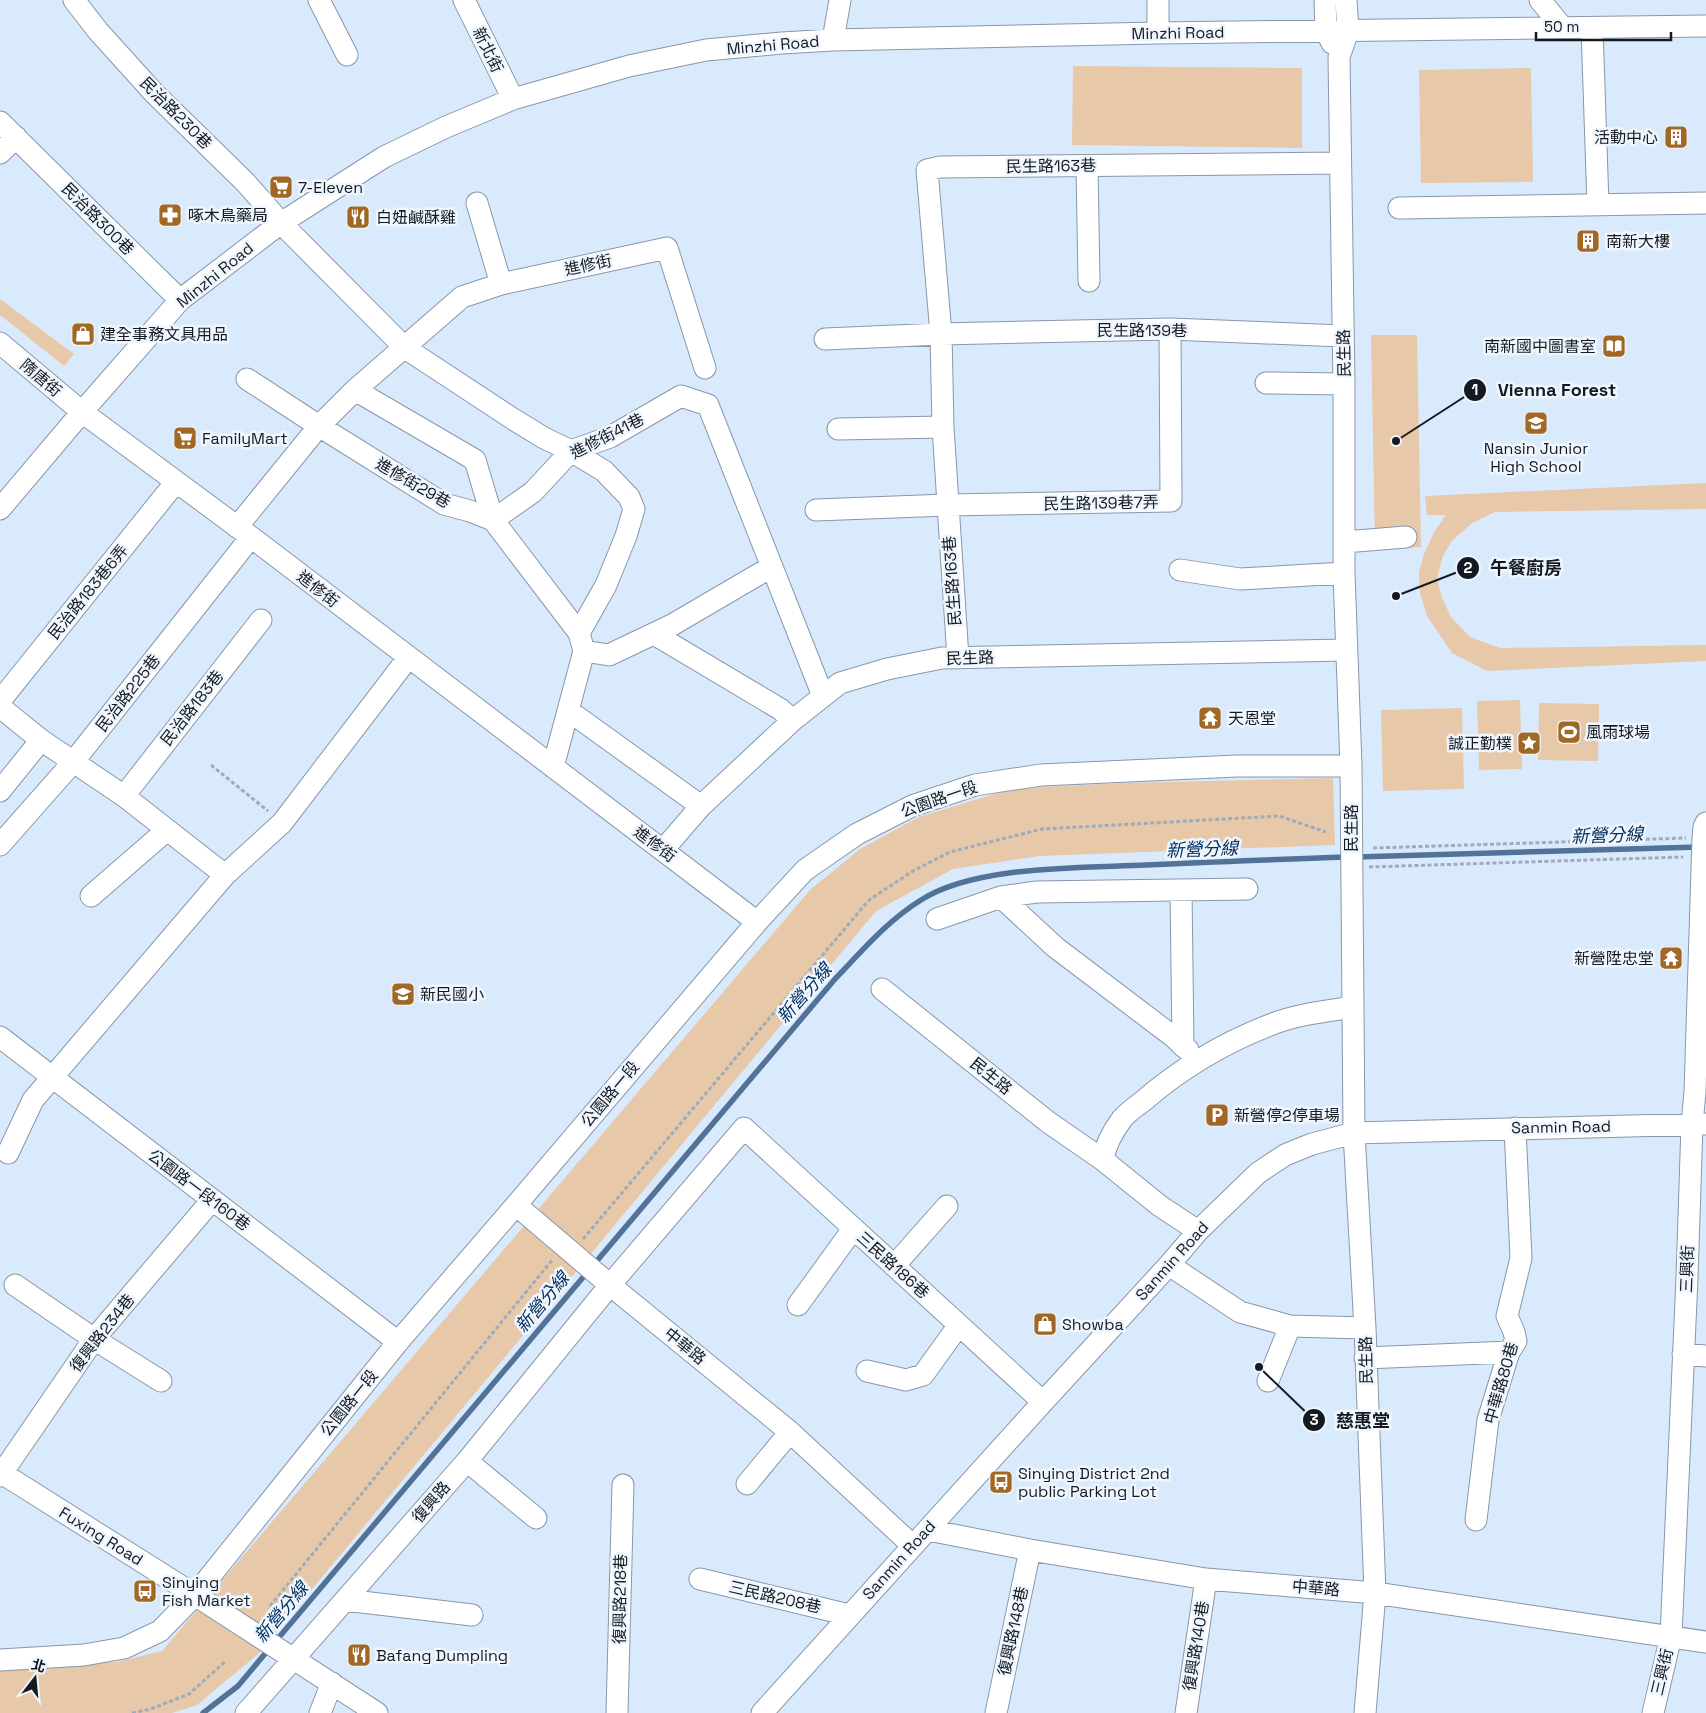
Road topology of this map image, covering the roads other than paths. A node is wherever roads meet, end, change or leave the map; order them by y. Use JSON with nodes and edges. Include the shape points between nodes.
{"nodes":[{"id":1,"x":74,"y":0,"type":"edge"},
{"id":2,"x":319,"y":0,"type":"edge"},
{"id":3,"x":464,"y":0,"type":"edge"},
{"id":4,"x":840,"y":0,"type":"edge"},
{"id":5,"x":1158,"y":0,"type":"edge"},
{"id":6,"x":1325,"y":0,"type":"edge"},
{"id":7,"x":1346,"y":0,"type":"edge"},
{"id":8,"x":1540,"y":0,"type":"edge"},
{"id":9,"x":1706,"y":26,"type":"edge"},
{"id":10,"x":1562,"y":27,"type":"junction"},
{"id":11,"x":1592,"y":28,"type":"junction"},
{"id":12,"x":1348,"y":30,"type":"junction"},
{"id":13,"x":1326,"y":31,"type":"junction"},
{"id":14,"x":1158,"y":33,"type":"junction"},
{"id":15,"x":833,"y":40,"type":"junction"},
{"id":16,"x":348,"y":55,"type":"dead end"},
{"id":17,"x":1339,"y":57,"type":"junction"},
{"id":18,"x":512,"y":99,"type":"junction"},
{"id":19,"x":0,"y":122,"type":"edge"},
{"id":20,"x":16,"y":138,"type":"junction"},
{"id":21,"x":0,"y":153,"type":"edge"},
{"id":22,"x":1340,"y":162,"type":"junction"},
{"id":23,"x":1087,"y":166,"type":"junction"},
{"id":24,"x":477,"y":203,"type":"dead end"},
{"id":25,"x":1706,"y":203,"type":"edge"},
{"id":26,"x":1598,"y":205,"type":"junction"},
{"id":27,"x":1399,"y":208,"type":"dead end"},
{"id":28,"x":281,"y":222,"type":"junction"},
{"id":29,"x":1089,"y":280,"type":"dead end"},
{"id":30,"x":501,"y":284,"type":"junction"},
{"id":31,"x":180,"y":300,"type":"junction"},
{"id":32,"x":1170,"y":329,"type":"junction"},
{"id":33,"x":941,"y":334,"type":"junction"},
{"id":34,"x":1343,"y":336,"type":"junction"},
{"id":35,"x":825,"y":339,"type":"dead end"},
{"id":36,"x":0,"y":344,"type":"edge"},
{"id":37,"x":405,"y":348,"type":"junction"},
{"id":38,"x":705,"y":368,"type":"dead end"},
{"id":39,"x":247,"y":379,"type":"dead end"},
{"id":40,"x":1266,"y":383,"type":"dead end"},
{"id":41,"x":1344,"y":384,"type":"junction"},
{"id":42,"x":355,"y":390,"type":"junction"},
{"id":43,"x":82,"y":412,"type":"junction"},
{"id":44,"x":319,"y":426,"type":"junction"},
{"id":45,"x":943,"y":427,"type":"junction"},
{"id":46,"x":838,"y":429,"type":"dead end"},
{"id":47,"x":571,"y":450,"type":"junction"},
{"id":48,"x":176,"y":483,"type":"junction"},
{"id":49,"x":947,"y":505,"type":"junction"},
{"id":50,"x":0,"y":509,"type":"edge"},
{"id":51,"x":816,"y":510,"type":"dead end"},
{"id":52,"x":493,"y":520,"type":"junction"},
{"id":53,"x":244,"y":532,"type":"junction"},
{"id":54,"x":1406,"y":537,"type":"dead end"},
{"id":55,"x":1344,"y":542,"type":"junction"},
{"id":56,"x":771,"y":566,"type":"junction"},
{"id":57,"x":1180,"y":570,"type":"dead end"},
{"id":58,"x":1344,"y":573,"type":"junction"},
{"id":59,"x":261,"y":620,"type":"dead end"},
{"id":60,"x":654,"y":634,"type":"junction"},
{"id":61,"x":582,"y":642,"type":"junction"},
{"id":62,"x":1346,"y":650,"type":"junction"},
{"id":63,"x":408,"y":658,"type":"junction"},
{"id":64,"x":958,"y":658,"type":"junction"},
{"id":65,"x":823,"y":696,"type":"junction"},
{"id":66,"x":0,"y":701,"type":"edge"},
{"id":67,"x":0,"y":707,"type":"edge"},
{"id":68,"x":569,"y":711,"type":"junction"},
{"id":69,"x":793,"y":720,"type":"junction"},
{"id":70,"x":41,"y":740,"type":"junction"},
{"id":71,"x":74,"y":761,"type":"junction"},
{"id":72,"x":1351,"y":766,"type":"junction"},
{"id":73,"x":553,"y":767,"type":"junction"},
{"id":74,"x":0,"y":791,"type":"edge"},
{"id":75,"x":124,"y":796,"type":"junction"},
{"id":76,"x":701,"y":806,"type":"junction"},
{"id":77,"x":168,"y":830,"type":"junction"},
{"id":78,"x":1698,"y":842,"type":"edge"},
{"id":79,"x":0,"y":845,"type":"edge"},
{"id":80,"x":663,"y":850,"type":"junction"},
{"id":81,"x":225,"y":875,"type":"junction"},
{"id":82,"x":1247,"y":889,"type":"dead end"},
{"id":83,"x":1181,"y":890,"type":"junction"},
{"id":84,"x":92,"y":896,"type":"dead end"},
{"id":85,"x":1002,"y":897,"type":"junction"},
{"id":86,"x":937,"y":919,"type":"dead end"},
{"id":87,"x":757,"y":922,"type":"junction"},
{"id":88,"x":882,"y":989,"type":"dead end"},
{"id":89,"x":1353,"y":1007,"type":"junction"},
{"id":90,"x":0,"y":1037,"type":"edge"},
{"id":91,"x":1191,"y":1053,"type":"junction"},
{"id":92,"x":53,"y":1078,"type":"junction"},
{"id":93,"x":1699,"y":1124,"type":"edge"},
{"id":94,"x":1515,"y":1128,"type":"junction"},
{"id":95,"x":1354,"y":1133,"type":"junction"},
{"id":96,"x":8,"y":1153,"type":"dead end"},
{"id":97,"x":1103,"y":1160,"type":"junction"},
{"id":98,"x":212,"y":1200,"type":"junction"},
{"id":99,"x":516,"y":1206,"type":"junction"},
{"id":100,"x":947,"y":1206,"type":"dead end"},
{"id":101,"x":853,"y":1229,"type":"junction"},
{"id":102,"x":1198,"y":1231,"type":"junction"},
{"id":103,"x":1169,"y":1265,"type":"junction"},
{"id":104,"x":894,"y":1266,"type":"junction"},
{"id":105,"x":1696,"y":1276,"type":"edge"},
{"id":106,"x":15,"y":1285,"type":"dead end"},
{"id":107,"x":610,"y":1286,"type":"junction"},
{"id":108,"x":798,"y":1305,"type":"dead end"},
{"id":109,"x":959,"y":1325,"type":"junction"},
{"id":110,"x":1290,"y":1326,"type":"junction"},
{"id":111,"x":1365,"y":1328,"type":"junction"},
{"id":112,"x":94,"y":1339,"type":"junction"},
{"id":113,"x":398,"y":1342,"type":"junction"},
{"id":114,"x":1509,"y":1352,"type":"junction"},
{"id":115,"x":1683,"y":1354,"type":"junction"},
{"id":116,"x":1706,"y":1356,"type":"edge"},
{"id":117,"x":1365,"y":1358,"type":"junction"},
{"id":118,"x":867,"y":1371,"type":"dead end"},
{"id":119,"x":160,"y":1381,"type":"dead end"},
{"id":120,"x":1268,"y":1381,"type":"dead end"},
{"id":121,"x":1043,"y":1402,"type":"junction"},
{"id":122,"x":790,"y":1432,"type":"junction"},
{"id":123,"x":467,"y":1461,"type":"junction"},
{"id":124,"x":1,"y":1474,"type":"edge"},
{"id":125,"x":747,"y":1484,"type":"dead end"},
{"id":126,"x":623,"y":1485,"type":"dead end"},
{"id":127,"x":536,"y":1518,"type":"dead end"},
{"id":128,"x":1476,"y":1520,"type":"dead end"},
{"id":129,"x":928,"y":1530,"type":"junction"},
{"id":130,"x":913,"y":1546,"type":"junction"},
{"id":131,"x":1030,"y":1550,"type":"junction"},
{"id":132,"x":700,"y":1579,"type":"dead end"},
{"id":133,"x":1206,"y":1579,"type":"junction"},
{"id":134,"x":1375,"y":1593,"type":"junction"},
{"id":135,"x":195,"y":1595,"type":"junction"},
{"id":136,"x":345,"y":1600,"type":"junction"},
{"id":137,"x":472,"y":1615,"type":"dead end"},
{"id":138,"x":850,"y":1615,"type":"junction"},
{"id":139,"x":1671,"y":1636,"type":"junction"},
{"id":140,"x":1706,"y":1642,"type":"edge"},
{"id":141,"x":293,"y":1659,"type":"junction"},
{"id":142,"x":0,"y":1660,"type":"edge"},
{"id":143,"x":332,"y":1683,"type":"junction"},
{"id":144,"x":246,"y":1713,"type":"edge"},
{"id":145,"x":320,"y":1713,"type":"edge"},
{"id":146,"x":377,"y":1713,"type":"edge"},
{"id":147,"x":617,"y":1713,"type":"edge"},
{"id":148,"x":762,"y":1713,"type":"edge"},
{"id":149,"x":996,"y":1713,"type":"edge"},
{"id":150,"x":1186,"y":1713,"type":"edge"},
{"id":151,"x":1365,"y":1713,"type":"edge"},
{"id":152,"x":1652,"y":1713,"type":"edge"}],
"edges":[{"from":1,"to":28,"type":"street","name":"民治路230巷","via":[[154,93]]},
{"from":2,"to":16,"type":"street"},
{"from":3,"to":18,"type":"street","name":"新北街"},
{"from":4,"to":15,"type":"street"},
{"from":5,"to":14,"type":"street"},
{"from":6,"to":13,"type":"street","name":"民生路"},
{"from":7,"to":12,"type":"street","name":"民生路"},
{"from":8,"to":10,"type":"street"},
{"from":9,"to":11,"type":"street","name":"Minzhi Road"},
{"from":10,"to":11,"type":"street","name":"Minzhi Road"},
{"from":10,"to":12,"type":"street","name":"Minzhi Road"},
{"from":11,"to":26,"type":"street"},
{"from":12,"to":13,"type":"street","name":"Minzhi Road"},
{"from":12,"to":17,"type":"street","name":"民生路"},
{"from":13,"to":14,"type":"street","name":"Minzhi Road"},
{"from":13,"to":17,"type":"street","name":"民生路"},
{"from":14,"to":15,"type":"street","name":"Minzhi Road"},
{"from":15,"to":18,"type":"street","name":"Minzhi Road","via":[[706,50],[629,66]]},
{"from":17,"to":22,"type":"street","name":"民生路"},
{"from":18,"to":28,"type":"street","name":"Minzhi Road","via":[[384,157]]},
{"from":19,"to":20,"type":"street","name":"民治路300巷"},
{"from":20,"to":21,"type":"street"},
{"from":20,"to":31,"type":"street","name":"民治路300巷"},
{"from":22,"to":23,"type":"street","name":"民生路163巷"},
{"from":22,"to":34,"type":"street","name":"民生路"},
{"from":23,"to":29,"type":"street"},
{"from":23,"to":33,"type":"street","name":"民生路163巷","via":[[927,170]]},
{"from":24,"to":30,"type":"street"},
{"from":25,"to":26,"type":"street"},
{"from":26,"to":27,"type":"street"},
{"from":28,"to":31,"type":"street","name":"Minzhi Road"},
{"from":28,"to":37,"type":"street"},
{"from":30,"to":37,"type":"street","name":"進修街","via":[[462,297]]},
{"from":30,"to":38,"type":"street","name":"進修街","via":[[667,248]]},
{"from":31,"to":43,"type":"street","name":"Minzhi Road"},
{"from":32,"to":33,"type":"street","name":"民生路139巷"},
{"from":32,"to":34,"type":"street","name":"民生路139巷"},
{"from":32,"to":49,"type":"street","name":"民生路139巷7弄","via":[[1171,501]]},
{"from":33,"to":35,"type":"street"},
{"from":33,"to":45,"type":"street","name":"民生路163巷"},
{"from":34,"to":41,"type":"street","name":"民生路"},
{"from":36,"to":43,"type":"street","name":"隋唐街"},
{"from":37,"to":42,"type":"street"},
{"from":37,"to":47,"type":"street","via":[[520,424]]},
{"from":39,"to":44,"type":"street","name":"進修街29巷"},
{"from":40,"to":41,"type":"street"},
{"from":41,"to":55,"type":"street","name":"民生路"},
{"from":42,"to":44,"type":"street"},
{"from":42,"to":52,"type":"street","via":[[474,460]]},
{"from":43,"to":48,"type":"street","name":"進修街"},
{"from":43,"to":50,"type":"street","name":"Minzhi Road"},
{"from":44,"to":52,"type":"street","name":"進修街29巷","via":[[444,504]]},
{"from":44,"to":53,"type":"street"},
{"from":45,"to":46,"type":"street"},
{"from":45,"to":49,"type":"street","name":"民生路163巷"},
{"from":47,"to":52,"type":"street","name":"進修街41巷","via":[[533,492]]},
{"from":47,"to":56,"type":"street","name":"進修街41巷","via":[[610,437],[681,396],[708,405]]},
{"from":47,"to":61,"type":"street","via":[[604,472],[629,497],[634,509]]},
{"from":48,"to":53,"type":"street","name":"進修街"},
{"from":48,"to":66,"type":"street","name":"民治路183巷6弄"},
{"from":49,"to":51,"type":"street"},
{"from":49,"to":64,"type":"street","name":"民生路163巷"},
{"from":52,"to":61,"type":"street"},
{"from":53,"to":63,"type":"street","name":"進修街"},
{"from":53,"to":71,"type":"street","name":"民治路225巷"},
{"from":54,"to":55,"type":"street"},
{"from":55,"to":58,"type":"street","name":"民生路"},
{"from":56,"to":60,"type":"street"},
{"from":56,"to":65,"type":"street"},
{"from":57,"to":58,"type":"street","via":[[1240,579]]},
{"from":58,"to":62,"type":"street","name":"民生路"},
{"from":59,"to":75,"type":"street","name":"民治路183巷"},
{"from":60,"to":61,"type":"street","via":[[609,655]]},
{"from":60,"to":69,"type":"street","via":[[780,709]]},
{"from":61,"to":68,"type":"street"},
{"from":62,"to":64,"type":"street","name":"民生路"},
{"from":62,"to":72,"type":"street","name":"民生路"},
{"from":63,"to":73,"type":"street","name":"進修街"},
{"from":63,"to":81,"type":"street","via":[[282,823]]},
{"from":64,"to":65,"type":"street","name":"民生路","via":[[887,669],[840,683]]},
{"from":65,"to":69,"type":"street","name":"民生路"},
{"from":67,"to":70,"type":"street"},
{"from":68,"to":73,"type":"street"},
{"from":68,"to":76,"type":"street"},
{"from":69,"to":76,"type":"street","name":"民生路"},
{"from":70,"to":71,"type":"street"},
{"from":70,"to":74,"type":"street"},
{"from":71,"to":75,"type":"street"},
{"from":71,"to":79,"type":"street","name":"民治路225巷"},
{"from":72,"to":87,"type":"street","name":"公園路一段","via":[[1237,766],[1041,775],[975,785],[912,806],[857,834],[805,870]]},
{"from":72,"to":89,"type":"street","name":"民生路"},
{"from":73,"to":80,"type":"street","name":"進修街"},
{"from":75,"to":77,"type":"street"},
{"from":76,"to":80,"type":"street","name":"民生路"},
{"from":77,"to":81,"type":"street"},
{"from":77,"to":84,"type":"street"},
{"from":78,"to":93,"type":"street","name":"三興街","via":[[1695,1092]]},
{"from":80,"to":87,"type":"street","name":"進修街"},
{"from":81,"to":92,"type":"street"},
{"from":82,"to":83,"type":"street"},
{"from":83,"to":85,"type":"street","via":[[1037,892]]},
{"from":83,"to":91,"type":"street"},
{"from":85,"to":86,"type":"street"},
{"from":85,"to":91,"type":"street","via":[[1055,947],[1176,1038]]},
{"from":87,"to":99,"type":"street","name":"公園路一段"},
{"from":88,"to":97,"type":"street","name":"民生路","via":[[1048,1122]]},
{"from":89,"to":91,"type":"street","via":[[1276,1022]]},
{"from":89,"to":95,"type":"street","name":"民生路"},
{"from":90,"to":92,"type":"street","name":"公園路一段160巷"},
{"from":91,"to":97,"type":"street","via":[[1122,1119],[1105,1147]]},
{"from":92,"to":96,"type":"street","via":[[33,1100]]},
{"from":92,"to":98,"type":"street","name":"公園路一段160巷"},
{"from":93,"to":94,"type":"street","name":"Sanmin Road"},
{"from":93,"to":105,"type":"street","name":"三興街"},
{"from":94,"to":95,"type":"street","name":"Sanmin Road"},
{"from":94,"to":114,"type":"street","name":"中華路80巷","via":[[1521,1258],[1507,1316],[1516,1341]]},
{"from":95,"to":102,"type":"street","name":"Sanmin Road","via":[[1286,1155],[1258,1173]]},
{"from":95,"to":111,"type":"street","name":"民生路"},
{"from":97,"to":102,"type":"street","name":"民生路","via":[[1160,1206]]},
{"from":98,"to":112,"type":"street","name":"復興路234巷"},
{"from":98,"to":113,"type":"street","name":"公園路一段160巷"},
{"from":99,"to":107,"type":"street","name":"中華路"},
{"from":99,"to":113,"type":"street","name":"公園路一段"},
{"from":100,"to":104,"type":"street"},
{"from":101,"to":104,"type":"street","name":"三民路186巷"},
{"from":101,"to":107,"type":"street","name":"三民路186巷","via":[[744,1128]]},
{"from":101,"to":108,"type":"street"},
{"from":102,"to":103,"type":"street","name":"Sanmin Road"},
{"from":103,"to":110,"type":"street","via":[[1240,1312]]},
{"from":103,"to":121,"type":"street","name":"Sanmin Road"},
{"from":104,"to":109,"type":"street","name":"三民路186巷"},
{"from":105,"to":115,"type":"street","name":"三興街"},
{"from":106,"to":112,"type":"street"},
{"from":107,"to":122,"type":"street","name":"中華路"},
{"from":107,"to":123,"type":"street","name":"復興路"},
{"from":109,"to":118,"type":"street","via":[[923,1375],[906,1380]]},
{"from":109,"to":121,"type":"street","name":"三民路186巷"},
{"from":110,"to":111,"type":"street"},
{"from":110,"to":120,"type":"street"},
{"from":111,"to":117,"type":"street","name":"民生路"},
{"from":112,"to":119,"type":"street"},
{"from":112,"to":124,"type":"street","name":"復興路234巷"},
{"from":113,"to":135,"type":"street","name":"公園路一段"},
{"from":114,"to":117,"type":"street"},
{"from":114,"to":128,"type":"street","name":"中華路80巷","via":[[1488,1420]]},
{"from":115,"to":116,"type":"street"},
{"from":115,"to":139,"type":"street","name":"三興街"},
{"from":117,"to":134,"type":"street","name":"民生路"},
{"from":121,"to":129,"type":"street","name":"Sanmin Road"},
{"from":122,"to":125,"type":"street"},
{"from":122,"to":130,"type":"street","name":"中華路"},
{"from":123,"to":127,"type":"street"},
{"from":123,"to":136,"type":"street","name":"復興路"},
{"from":124,"to":135,"type":"street","name":"Fuxing Road"},
{"from":126,"to":147,"type":"street","name":"復興路218巷"},
{"from":129,"to":130,"type":"street","name":"Sanmin Road"},
{"from":129,"to":131,"type":"street","name":"中華路"},
{"from":130,"to":138,"type":"street","name":"Sanmin Road"},
{"from":131,"to":133,"type":"street","name":"中華路"},
{"from":131,"to":149,"type":"street","name":"復興路148巷"},
{"from":132,"to":138,"type":"street","name":"三民路208巷"},
{"from":133,"to":134,"type":"street","name":"中華路"},
{"from":133,"to":150,"type":"street","name":"復興路140巷"},
{"from":134,"to":139,"type":"street","name":"中華路"},
{"from":134,"to":151,"type":"street","name":"民生路"},
{"from":135,"to":141,"type":"street","name":"Fuxing Road"},
{"from":135,"to":142,"type":"street","name":"公園路一段","via":[[160,1631],[124,1648],[84,1655]]},
{"from":136,"to":137,"type":"street"},
{"from":136,"to":141,"type":"street","name":"復興路"},
{"from":138,"to":148,"type":"street","name":"Sanmin Road"},
{"from":139,"to":140,"type":"street","name":"中華路"},
{"from":139,"to":152,"type":"street","name":"三興街"},
{"from":141,"to":143,"type":"street","name":"Fuxing Road"},
{"from":141,"to":144,"type":"street","name":"復興路"},
{"from":143,"to":145,"type":"street"},
{"from":143,"to":146,"type":"street","name":"Fuxing Road"}]}
